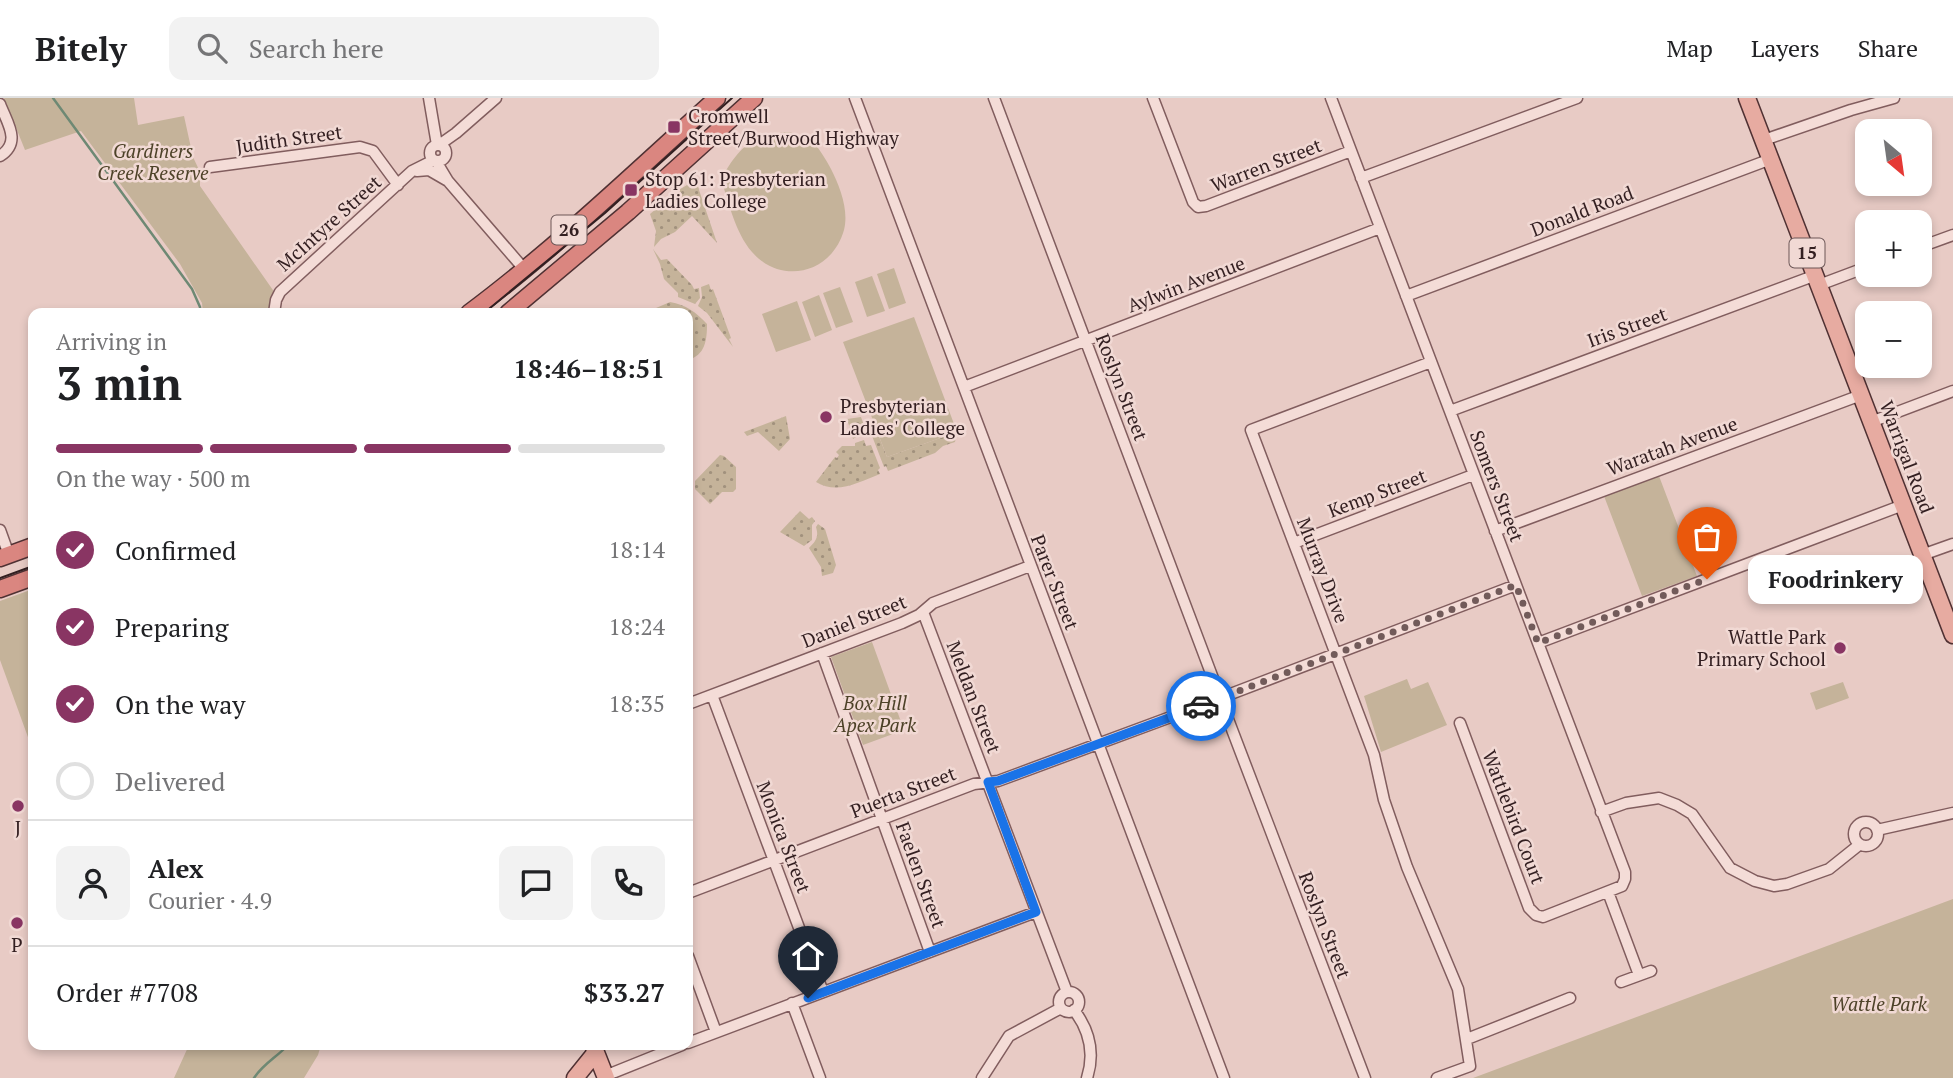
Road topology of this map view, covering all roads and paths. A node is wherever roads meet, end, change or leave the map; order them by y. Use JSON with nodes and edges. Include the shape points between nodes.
{"nodes":[{"id":1,"x":429,"y":98,"type":"edge"},
{"id":2,"x":496,"y":98,"type":"edge"},
{"id":3,"x":717,"y":98,"type":"edge"},
{"id":4,"x":754,"y":98,"type":"edge"},
{"id":5,"x":855,"y":98,"type":"edge"},
{"id":6,"x":994,"y":98,"type":"edge"},
{"id":7,"x":1153,"y":98,"type":"edge"},
{"id":8,"x":1331,"y":98,"type":"edge"},
{"id":9,"x":1577,"y":98,"type":"edge"},
{"id":10,"x":1747,"y":98,"type":"edge"},
{"id":11,"x":1894,"y":98,"type":"edge"},
{"id":12,"x":0,"y":104,"type":"edge"},
{"id":13,"x":432,"y":118,"type":"junction"},
{"id":14,"x":436,"y":129,"type":"junction"},
{"id":15,"x":456,"y":133,"type":"junction"},
{"id":16,"x":1764,"y":140,"type":"junction"},
{"id":17,"x":1351,"y":151,"type":"junction"},
{"id":18,"x":437,"y":153,"type":"junction"},
{"id":19,"x":0,"y":156,"type":"edge"},
{"id":20,"x":1771,"y":159,"type":"junction"},
{"id":21,"x":211,"y":167,"type":"dead end"},
{"id":22,"x":416,"y":169,"type":"junction"},
{"id":23,"x":1361,"y":178,"type":"junction"},
{"id":24,"x":448,"y":181,"type":"junction"},
{"id":25,"x":398,"y":185,"type":"junction"},
{"id":26,"x":1380,"y":228,"type":"junction"},
{"id":27,"x":1953,"y":234,"type":"edge"},
{"id":28,"x":1932,"y":242,"type":"edge"},
{"id":29,"x":524,"y":269,"type":"junction"},
{"id":30,"x":1855,"y":270,"type":"edge"},
{"id":31,"x":1817,"y":280,"type":"junction"},
{"id":32,"x":1406,"y":296,"type":"junction"},
{"id":33,"x":275,"y":308,"type":"edge"},
{"id":34,"x":475,"y":308,"type":"edge"},
{"id":35,"x":514,"y":308,"type":"edge"},
{"id":36,"x":1086,"y":342,"type":"junction"},
{"id":37,"x":1431,"y":362,"type":"junction"},
{"id":38,"x":964,"y":387,"type":"junction"},
{"id":39,"x":1953,"y":391,"type":"edge"},
{"id":40,"x":1861,"y":395,"type":"junction"},
{"id":41,"x":1450,"y":411,"type":"junction"},
{"id":42,"x":1871,"y":422,"type":"junction"},
{"id":43,"x":1473,"y":475,"type":"junction"},
{"id":44,"x":1903,"y":505,"type":"junction"},
{"id":45,"x":0,"y":530,"type":"edge"},
{"id":46,"x":1495,"y":531,"type":"junction"},
{"id":47,"x":1294,"y":544,"type":"junction"},
{"id":48,"x":1953,"y":544,"type":"edge"},
{"id":49,"x":28,"y":548,"type":"edge"},
{"id":50,"x":1922,"y":555,"type":"junction"},
{"id":51,"x":5,"y":557,"type":"edge"},
{"id":52,"x":1030,"y":566,"type":"junction"},
{"id":53,"x":28,"y":579,"type":"edge"},
{"id":54,"x":1516,"y":585,"type":"junction"},
{"id":55,"x":0,"y":589,"type":"edge"},
{"id":56,"x":923,"y":612,"type":"junction"},
{"id":57,"x":1953,"y":635,"type":"edge"},
{"id":58,"x":1538,"y":643,"type":"junction"},
{"id":59,"x":822,"y":653,"type":"junction"},
{"id":60,"x":1336,"y":653,"type":"junction"},
{"id":61,"x":1217,"y":689,"type":"junction"},
{"id":62,"x":712,"y":695,"type":"junction"},
{"id":63,"x":1228,"y":695,"type":"junction"},
{"id":64,"x":693,"y":702,"type":"edge"},
{"id":65,"x":1211,"y":702,"type":"junction"},
{"id":66,"x":1223,"y":706,"type":"junction"},
{"id":67,"x":1460,"y":723,"type":"dead end"},
{"id":68,"x":1098,"y":744,"type":"junction"},
{"id":69,"x":988,"y":782,"type":"junction"},
{"id":70,"x":1601,"y":812,"type":"junction"},
{"id":71,"x":1953,"y":813,"type":"edge"},
{"id":72,"x":882,"y":819,"type":"junction"},
{"id":73,"x":1877,"y":831,"type":"junction"},
{"id":74,"x":1859,"y":845,"type":"junction"},
{"id":75,"x":774,"y":860,"type":"junction"},
{"id":76,"x":1622,"y":887,"type":"joint"},
{"id":77,"x":693,"y":890,"type":"edge"},
{"id":78,"x":1608,"y":892,"type":"junction"},
{"id":79,"x":1036,"y":912,"type":"junction"},
{"id":80,"x":930,"y":952,"type":"junction"},
{"id":81,"x":693,"y":970,"type":"edge"},
{"id":82,"x":1651,"y":971,"type":"dead end"},
{"id":83,"x":1639,"y":975,"type":"junction"},
{"id":84,"x":1621,"y":982,"type":"dead end"},
{"id":85,"x":823,"y":992,"type":"junction"},
{"id":86,"x":1067,"y":992,"type":"junction"},
{"id":87,"x":1570,"y":998,"type":"dead end"},
{"id":88,"x":792,"y":1003,"type":"junction"},
{"id":89,"x":1061,"y":1008,"type":"junction"},
{"id":90,"x":1074,"y":1010,"type":"junction"},
{"id":91,"x":716,"y":1032,"type":"junction"},
{"id":92,"x":1467,"y":1039,"type":"junction"},
{"id":93,"x":693,"y":1040,"type":"edge"},
{"id":94,"x":593,"y":1050,"type":"edge"},
{"id":95,"x":595,"y":1050,"type":"edge"},
{"id":96,"x":670,"y":1050,"type":"edge"},
{"id":97,"x":605,"y":1077,"type":"edge"},
{"id":98,"x":575,"y":1078,"type":"edge"},
{"id":99,"x":820,"y":1078,"type":"edge"},
{"id":100,"x":982,"y":1078,"type":"edge"},
{"id":101,"x":1087,"y":1078,"type":"edge"},
{"id":102,"x":1224,"y":1078,"type":"edge"},
{"id":103,"x":1365,"y":1078,"type":"edge"},
{"id":104,"x":1437,"y":1078,"type":"edge"}],
"edges":[{"from":1,"to":13,"type":"street"},
{"from":2,"to":15,"type":"street"},
{"from":3,"to":29,"type":"highway","number":"26"},
{"from":4,"to":35,"type":"highway","number":"26"},
{"from":5,"to":38,"type":"street","name":"Parer Street"},
{"from":6,"to":36,"type":"street","name":"Roslyn Street"},
{"from":7,"to":17,"type":"street","name":"Warren Street","via":[[1198,206]]},
{"from":8,"to":17,"type":"street","name":"Somers Street"},
{"from":9,"to":23,"type":"street"},
{"from":10,"to":16,"type":"main road","name":"Warrigal Road","number":"15"},
{"from":11,"to":16,"type":"street"},
{"from":12,"to":19,"type":"street","via":[[13,138]]},
{"from":13,"to":14,"type":"street"},
{"from":13,"to":18,"type":"street"},
{"from":14,"to":15,"type":"street"},
{"from":14,"to":18,"type":"street"},
{"from":15,"to":18,"type":"street"},
{"from":16,"to":20,"type":"main road","name":"Warrigal Road","number":"15"},
{"from":17,"to":23,"type":"street","name":"Somers Street"},
{"from":18,"to":22,"type":"street","name":"McIntyre Street"},
{"from":18,"to":24,"type":"street"},
{"from":20,"to":31,"type":"main road","name":"Warrigal Road","number":"15"},
{"from":20,"to":32,"type":"street","name":"Donald Road"},
{"from":21,"to":25,"type":"street","name":"Judith Street","via":[[360,147],[373,151]]},
{"from":22,"to":24,"type":"street","via":[[429,170]]},
{"from":22,"to":25,"type":"street","name":"McIntyre Street"},
{"from":23,"to":26,"type":"street","name":"Somers Street"},
{"from":24,"to":29,"type":"street"},
{"from":25,"to":33,"type":"street","name":"McIntyre Street","via":[[280,292]]},
{"from":26,"to":32,"type":"street","name":"Somers Street"},
{"from":26,"to":36,"type":"street","name":"Aylwin Avenue"},
{"from":27,"to":28,"type":"street"},
{"from":29,"to":34,"type":"highway","number":"26"},
{"from":30,"to":31,"type":"street","name":"Iris Street"},
{"from":31,"to":40,"type":"main road","name":"Warrigal Road","number":"15"},
{"from":31,"to":41,"type":"street","name":"Iris Street"},
{"from":32,"to":37,"type":"street","name":"Somers Street"},
{"from":36,"to":38,"type":"street","name":"Aylwin Avenue"},
{"from":36,"to":61,"type":"street","name":"Roslyn Street"},
{"from":37,"to":41,"type":"street","name":"Somers Street"},
{"from":37,"to":47,"type":"street","name":"Murray Drive","via":[[1251,430]]},
{"from":38,"to":52,"type":"street","name":"Parer Street"},
{"from":39,"to":42,"type":"street"},
{"from":40,"to":42,"type":"main road","name":"Warrigal Road","number":"15"},
{"from":40,"to":46,"type":"street","name":"Waratah Avenue"},
{"from":41,"to":43,"type":"street","name":"Somers Street"},
{"from":42,"to":44,"type":"main road","name":"Warrigal Road","number":"15"},
{"from":43,"to":46,"type":"street","name":"Somers Street"},
{"from":43,"to":47,"type":"street","name":"Kemp Street"},
{"from":44,"to":50,"type":"main road","name":"Warrigal Road","number":"15"},
{"from":44,"to":58,"type":"street"},
{"from":45,"to":51,"type":"street"},
{"from":46,"to":54,"type":"street","name":"Somers Street"},
{"from":47,"to":60,"type":"street","name":"Murray Drive"},
{"from":48,"to":50,"type":"street"},
{"from":49,"to":51,"type":"highway"},
{"from":50,"to":57,"type":"main road","name":"Warrigal Road","number":"15"},
{"from":52,"to":56,"type":"street","name":"Daniel Street","via":[[933,603]]},
{"from":52,"to":68,"type":"street","name":"Parer Street"},
{"from":53,"to":55,"type":"highway"},
{"from":54,"to":58,"type":"street","name":"Somers Street"},
{"from":54,"to":60,"type":"street"},
{"from":56,"to":59,"type":"street","name":"Daniel Street"},
{"from":56,"to":69,"type":"street","name":"Meldan Street"},
{"from":58,"to":70,"type":"street","name":"Somers Street"},
{"from":59,"to":62,"type":"street","name":"Daniel Street"},
{"from":59,"to":72,"type":"street","name":"Faelen Street"},
{"from":60,"to":63,"type":"street"},
{"from":60,"to":92,"type":"street","name":"Murray Drive","via":[[1374,755],[1407,867],[1458,989]]},
{"from":61,"to":63,"type":"street"},
{"from":61,"to":65,"type":"street"},
{"from":62,"to":64,"type":"street","name":"Daniel Street"},
{"from":62,"to":75,"type":"street","name":"Monica Street"},
{"from":63,"to":66,"type":"street"},
{"from":65,"to":66,"type":"street"},
{"from":65,"to":68,"type":"street","name":"Puerta Street"},
{"from":66,"to":103,"type":"street","name":"Roslyn Street"},
{"from":67,"to":78,"type":"street","name":"Wattlebird Court","via":[[1529,908],[1543,916]]},
{"from":68,"to":69,"type":"street","name":"Puerta Street"},
{"from":68,"to":102,"type":"street","name":"Parer Street"},
{"from":69,"to":72,"type":"street","name":"Puerta Street"},
{"from":69,"to":79,"type":"street","name":"Meldan Street"},
{"from":70,"to":74,"type":"street","via":[[1659,798],[1692,814],[1730,868],[1774,886],[1829,869]]},
{"from":70,"to":76,"type":"street","name":"Somers Street","via":[[1625,872]]},
{"from":71,"to":73,"type":"street"},
{"from":72,"to":75,"type":"street","name":"Puerta Street"},
{"from":72,"to":80,"type":"street","name":"Faelen Street"},
{"from":73,"to":74,"type":"street","via":[[1873,844]]},
{"from":73,"to":74,"type":"street","via":[[1869,822],[1860,823],[1853,832]]},
{"from":75,"to":77,"type":"street","name":"Puerta Street"},
{"from":75,"to":85,"type":"street","name":"Monica Street"},
{"from":76,"to":78,"type":"street","name":"Wattlebird Court"},
{"from":78,"to":83,"type":"street"},
{"from":79,"to":80,"type":"street"},
{"from":79,"to":86,"type":"street","name":"Meldan Street"},
{"from":80,"to":85,"type":"street"},
{"from":81,"to":91,"type":"street"},
{"from":82,"to":83,"type":"street"},
{"from":83,"to":84,"type":"street"},
{"from":85,"to":88,"type":"street"},
{"from":86,"to":89,"type":"street","via":[[1059,998]]},
{"from":86,"to":90,"type":"street","via":[[1078,998]]},
{"from":87,"to":92,"type":"street"},
{"from":88,"to":91,"type":"street"},
{"from":88,"to":99,"type":"street"},
{"from":89,"to":90,"type":"street"},
{"from":89,"to":100,"type":"street","via":[[1009,1036]]},
{"from":90,"to":101,"type":"street","via":[[1086,1027],[1091,1047]]},
{"from":91,"to":93,"type":"street"},
{"from":92,"to":104,"type":"street","name":"Murray Drive","via":[[1471,1066]]},
{"from":94,"to":98,"type":"main road"},
{"from":95,"to":97,"type":"main road"},
{"from":96,"to":97,"type":"street"}]}
